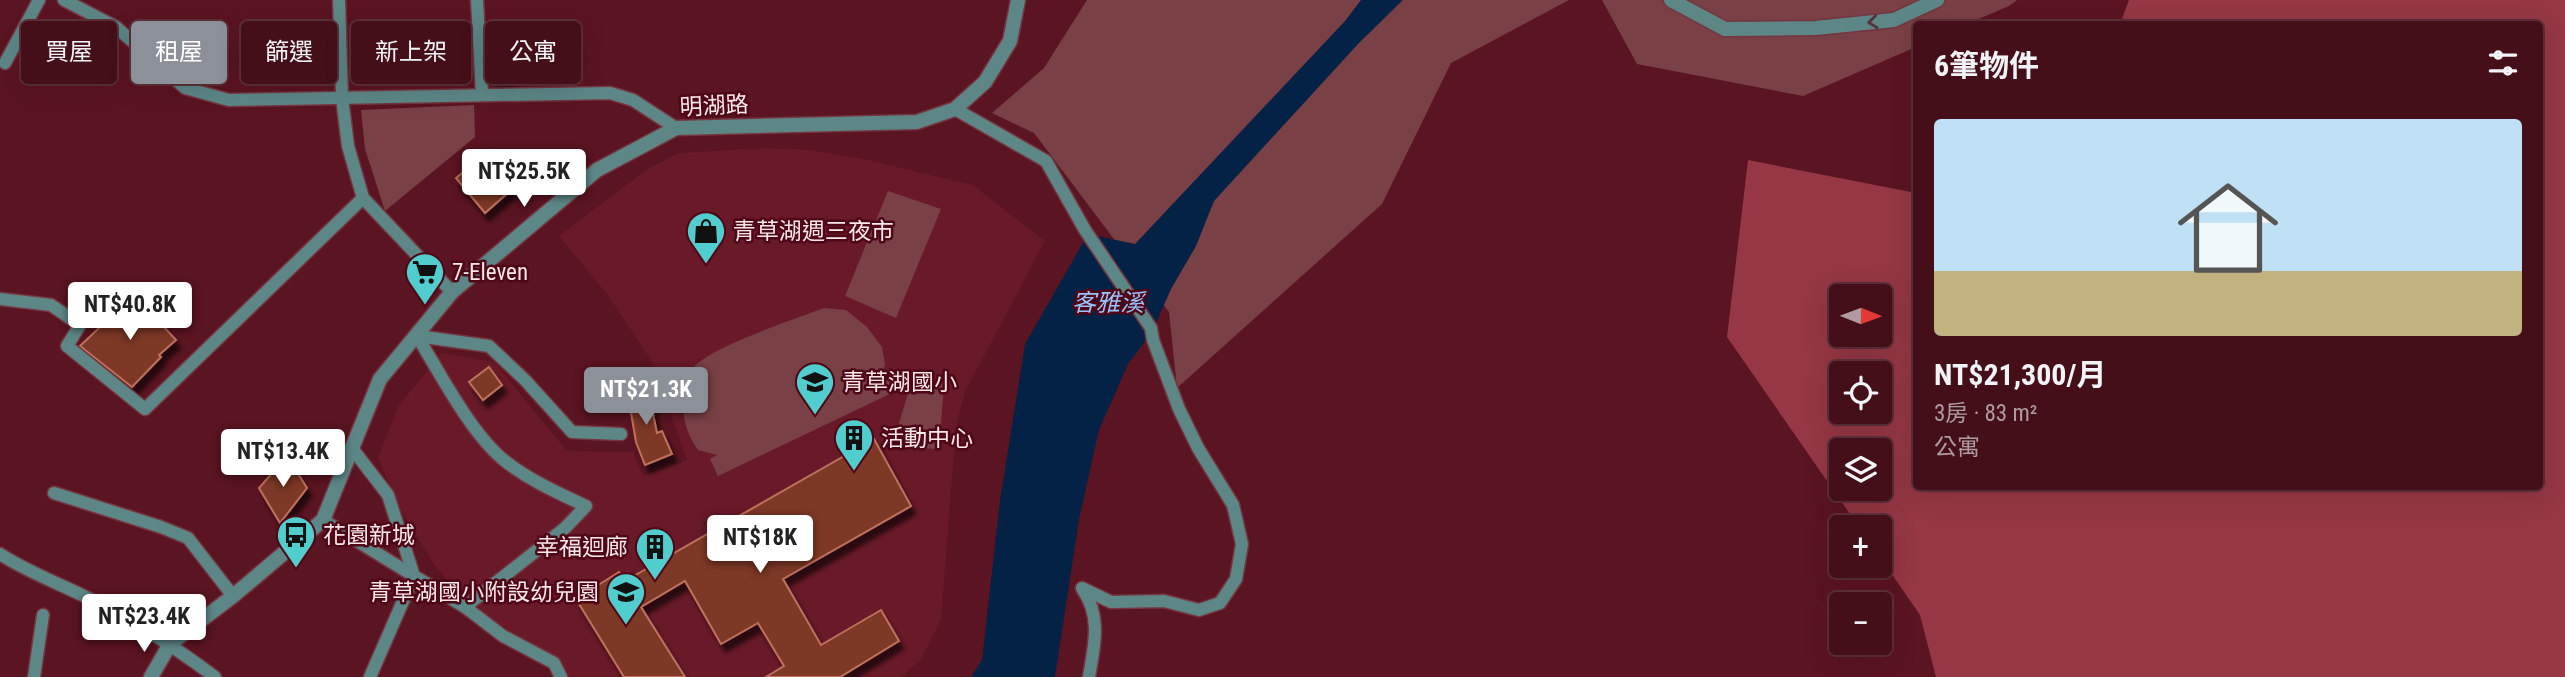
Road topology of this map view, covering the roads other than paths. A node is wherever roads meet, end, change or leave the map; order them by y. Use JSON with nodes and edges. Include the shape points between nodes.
{"nodes":[{"id":1,"x":39,"y":0,"type":"edge"},
{"id":2,"x":64,"y":0,"type":"edge"},
{"id":3,"x":339,"y":0,"type":"edge"},
{"id":4,"x":477,"y":0,"type":"edge"},
{"id":5,"x":1018,"y":0,"type":"edge"},
{"id":6,"x":1671,"y":0,"type":"edge"},
{"id":7,"x":1937,"y":0,"type":"edge"},
{"id":8,"x":5,"y":63,"type":"dead end"},
{"id":9,"x":482,"y":94,"type":"junction"},
{"id":10,"x":342,"y":97,"type":"junction"},
{"id":11,"x":955,"y":109,"type":"junction"},
{"id":12,"x":676,"y":128,"type":"junction"},
{"id":13,"x":363,"y":198,"type":"junction"},
{"id":14,"x":452,"y":292,"type":"junction"},
{"id":15,"x":0,"y":299,"type":"edge"},
{"id":16,"x":417,"y":336,"type":"junction"},
{"id":17,"x":621,"y":435,"type":"dead end"},
{"id":18,"x":351,"y":447,"type":"junction"},
{"id":19,"x":54,"y":493,"type":"dead end"},
{"id":20,"x":323,"y":520,"type":"junction"},
{"id":21,"x":0,"y":554,"type":"edge"},
{"id":22,"x":414,"y":576,"type":"junction"},
{"id":23,"x":233,"y":596,"type":"junction"},
{"id":24,"x":465,"y":607,"type":"junction"},
{"id":25,"x":43,"y":615,"type":"dead end"},
{"id":26,"x":170,"y":644,"type":"junction"},
{"id":27,"x":34,"y":677,"type":"edge"},
{"id":28,"x":151,"y":677,"type":"edge"},
{"id":29,"x":215,"y":677,"type":"edge"},
{"id":30,"x":370,"y":677,"type":"edge"},
{"id":31,"x":561,"y":677,"type":"edge"},
{"id":32,"x":1089,"y":677,"type":"edge"}],
"edges":[{"from":1,"to":8,"type":"lane"},
{"from":2,"to":10,"type":"lane","via":[[116,27],[185,88],[229,100]]},
{"from":3,"to":10,"type":"lane"},
{"from":4,"to":9,"type":"lane"},
{"from":5,"to":11,"type":"street","name":"明湖路","via":[[1010,41],[985,82]]},
{"from":7,"to":6,"type":"street","one_way":true,"via":[[1894,20],[1816,28],[1725,29]]},
{"from":9,"to":10,"type":"lane"},
{"from":9,"to":12,"type":"lane","via":[[610,93],[633,100]]},
{"from":10,"to":13,"type":"lane","via":[[348,146]]},
{"from":11,"to":12,"type":"street","name":"明湖路","via":[[917,122]]},
{"from":11,"to":32,"type":"lane","via":[[1046,160],[1085,230],[1151,328],[1179,409],[1233,505],[1242,544],[1236,579],[1220,603],[1199,610],[1164,601],[1111,602],[1082,588],[1092,603],[1096,624]]},
{"from":12,"to":14,"type":"street","name":"明湖路","via":[[597,170]]},
{"from":13,"to":14,"type":"lane"},
{"from":13,"to":15,"type":"lane","via":[[145,409],[67,346],[79,326],[51,305]]},
{"from":14,"to":16,"type":"street","name":"明湖路"},
{"from":16,"to":17,"type":"lane","via":[[489,346],[572,432]]},
{"from":16,"to":18,"type":"street","name":"明湖路","via":[[380,379]]},
{"from":16,"to":24,"type":"lane","via":[[470,421],[504,460],[586,506]]},
{"from":18,"to":20,"type":"street","name":"明湖路"},
{"from":18,"to":22,"type":"lane","via":[[388,495]]},
{"from":19,"to":23,"type":"lane","via":[[188,538]]},
{"from":20,"to":22,"type":"lane"},
{"from":20,"to":23,"type":"street","name":"明湖路"},
{"from":21,"to":26,"type":"lane"},
{"from":22,"to":24,"type":"lane"},
{"from":22,"to":30,"type":"lane"},
{"from":23,"to":26,"type":"street","name":"明湖路"},
{"from":24,"to":31,"type":"lane","via":[[503,636],[554,663]]},
{"from":25,"to":27,"type":"lane"},
{"from":26,"to":28,"type":"street","name":"明湖路"},
{"from":26,"to":29,"type":"lane"}]}
